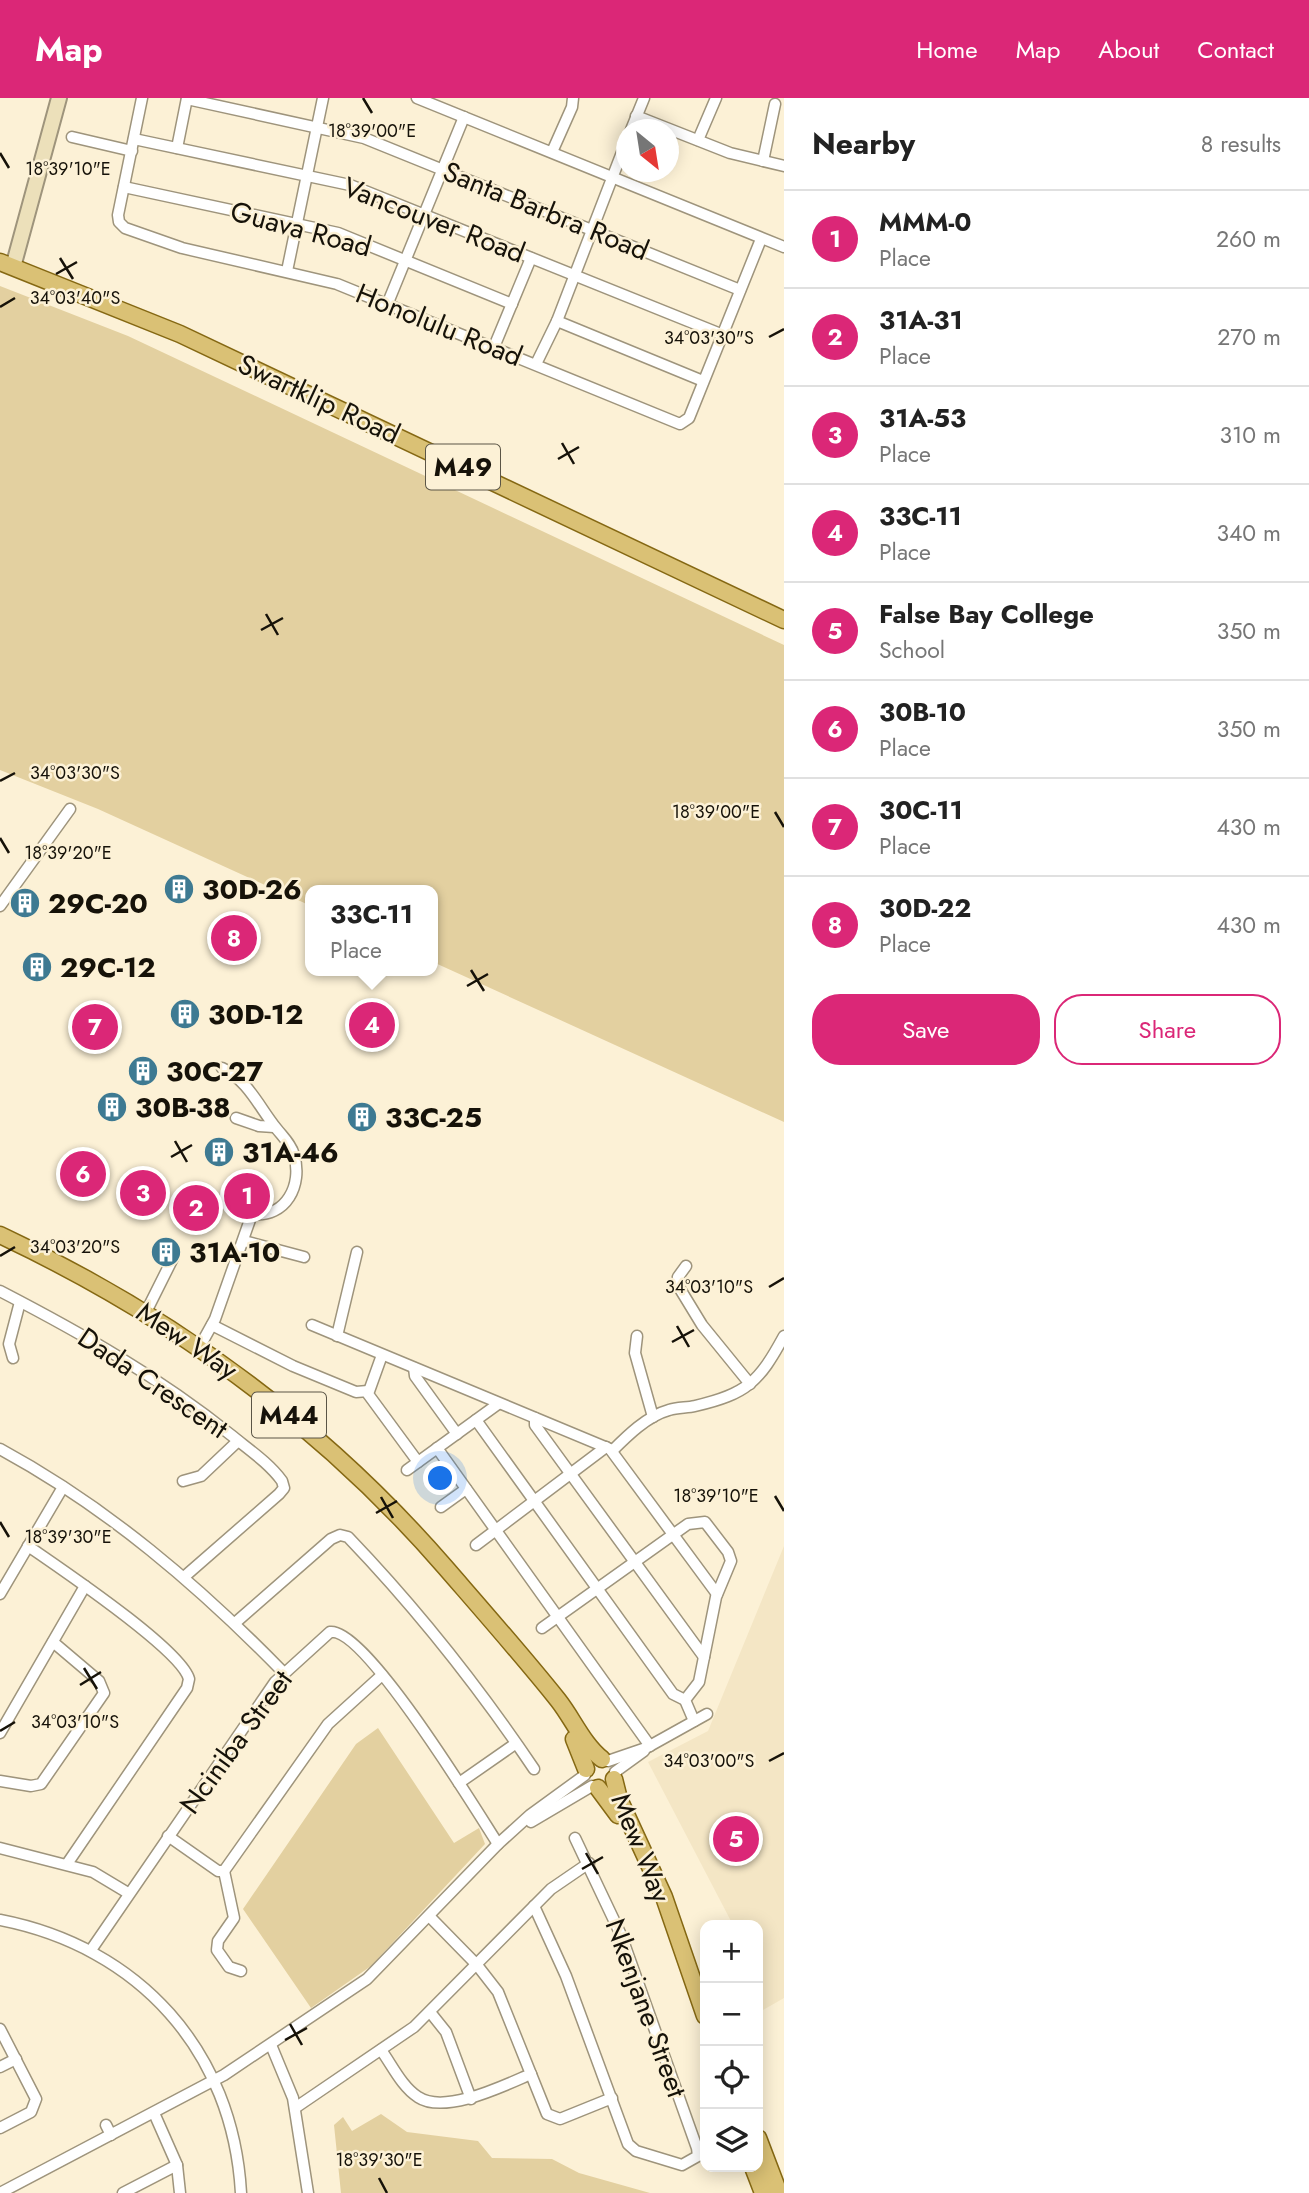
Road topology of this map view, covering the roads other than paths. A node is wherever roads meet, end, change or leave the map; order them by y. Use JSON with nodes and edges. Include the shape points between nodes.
{"nodes":[{"id":1,"x":59,"y":98,"type":"edge"},
{"id":2,"x":142,"y":98,"type":"edge"},
{"id":3,"x":323,"y":98,"type":"edge"},
{"id":4,"x":417,"y":98,"type":"edge"},
{"id":5,"x":573,"y":98,"type":"edge"},
{"id":6,"x":644,"y":98,"type":"edge"},
{"id":7,"x":716,"y":98,"type":"edge"},
{"id":8,"x":187,"y":99,"type":"edge"},
{"id":9,"x":775,"y":104,"type":"dead end"},
{"id":10,"x":636,"y":116,"type":"junction"},
{"id":11,"x":464,"y":117,"type":"junction"},
{"id":12,"x":635,"y":119,"type":"edge"},
{"id":13,"x":317,"y":126,"type":"junction"},
{"id":14,"x":72,"y":137,"type":"dead end"},
{"id":15,"x":134,"y":139,"type":"junction"},
{"id":16,"x":698,"y":140,"type":"junction"},
{"id":17,"x":177,"y":148,"type":"junction"},
{"id":18,"x":132,"y":150,"type":"junction"},
{"id":19,"x":552,"y":152,"type":"junction"},
{"id":20,"x":763,"y":162,"type":"junction"},
{"id":21,"x":784,"y":166,"type":"edge"},
{"id":22,"x":616,"y":169,"type":"edge"},
{"id":23,"x":444,"y":170,"type":"junction"},
{"id":24,"x":306,"y":176,"type":"junction"},
{"id":25,"x":613,"y":177,"type":"junction"},
{"id":26,"x":124,"y":187,"type":"junction"},
{"id":27,"x":424,"y":215,"type":"junction"},
{"id":28,"x":296,"y":223,"type":"junction"},
{"id":29,"x":593,"y":229,"type":"junction"},
{"id":30,"x":761,"y":239,"type":"junction"},
{"id":31,"x":784,"y":247,"type":"edge"},
{"id":32,"x":531,"y":258,"type":"junction"},
{"id":33,"x":405,"y":260,"type":"junction"},
{"id":34,"x":6,"y":265,"type":"edge"},
{"id":35,"x":287,"y":271,"type":"junction"},
{"id":36,"x":575,"y":275,"type":"junction"},
{"id":37,"x":740,"y":290,"type":"junction"},
{"id":38,"x":512,"y":304,"type":"junction"},
{"id":39,"x":387,"y":305,"type":"junction"},
{"id":40,"x":557,"y":321,"type":"junction"},
{"id":41,"x":723,"y":335,"type":"junction"},
{"id":42,"x":494,"y":347,"type":"junction"},
{"id":43,"x":536,"y":364,"type":"junction"},
{"id":44,"x":703,"y":381,"type":"junction"},
{"id":45,"x":784,"y":620,"type":"edge"},
{"id":46,"x":70,"y":809,"type":"dead end"},
{"id":47,"x":0,"y":906,"type":"edge"},
{"id":48,"x":222,"y":1068,"type":"dead end"},
{"id":49,"x":236,"y":1118,"type":"dead end"},
{"id":50,"x":274,"y":1127,"type":"junction"},
{"id":51,"x":231,"y":1207,"type":"dead end"},
{"id":52,"x":252,"y":1214,"type":"junction"},
{"id":53,"x":0,"y":1235,"type":"edge"},
{"id":54,"x":244,"y":1241,"type":"junction"},
{"id":55,"x":356,"y":1252,"type":"dead end"},
{"id":56,"x":304,"y":1257,"type":"dead end"},
{"id":57,"x":173,"y":1258,"type":"dead end"},
{"id":58,"x":685,"y":1266,"type":"dead end"},
{"id":59,"x":0,"y":1291,"type":"edge"},
{"id":60,"x":20,"y":1302,"type":"junction"},
{"id":61,"x":146,"y":1312,"type":"junction"},
{"id":62,"x":212,"y":1325,"type":"junction"},
{"id":63,"x":312,"y":1325,"type":"dead end"},
{"id":64,"x":337,"y":1336,"type":"junction"},
{"id":65,"x":637,"y":1336,"type":"dead end"},
{"id":66,"x":784,"y":1336,"type":"edge"},
{"id":67,"x":199,"y":1348,"type":"junction"},
{"id":68,"x":383,"y":1355,"type":"junction"},
{"id":69,"x":13,"y":1358,"type":"dead end"},
{"id":70,"x":414,"y":1368,"type":"junction"},
{"id":71,"x":750,"y":1384,"type":"junction"},
{"id":72,"x":368,"y":1391,"type":"junction"},
{"id":73,"x":498,"y":1404,"type":"junction"},
{"id":74,"x":653,"y":1417,"type":"junction"},
{"id":75,"x":535,"y":1419,"type":"junction"},
{"id":76,"x":476,"y":1420,"type":"junction"},
{"id":77,"x":457,"y":1434,"type":"junction"},
{"id":78,"x":238,"y":1441,"type":"junction"},
{"id":79,"x":0,"y":1448,"type":"edge"},
{"id":80,"x":437,"y":1448,"type":"junction"},
{"id":81,"x":609,"y":1449,"type":"junction"},
{"id":82,"x":418,"y":1462,"type":"junction"},
{"id":83,"x":407,"y":1470,"type":"dead end"},
{"id":84,"x":572,"y":1476,"type":"junction"},
{"id":85,"x":183,"y":1481,"type":"dead end"},
{"id":86,"x":63,"y":1487,"type":"junction"},
{"id":87,"x":466,"y":1489,"type":"junction"},
{"id":88,"x":534,"y":1502,"type":"junction"},
{"id":89,"x":441,"y":1507,"type":"dead end"},
{"id":90,"x":496,"y":1530,"type":"junction"},
{"id":91,"x":673,"y":1534,"type":"junction"},
{"id":92,"x":476,"y":1545,"type":"dead end"},
{"id":93,"x":28,"y":1546,"type":"junction"},
{"id":94,"x":634,"y":1562,"type":"junction"},
{"id":95,"x":184,"y":1577,"type":"junction"},
{"id":96,"x":85,"y":1586,"type":"junction"},
{"id":97,"x":597,"y":1589,"type":"junction"},
{"id":98,"x":0,"y":1594,"type":"edge"},
{"id":99,"x":717,"y":1594,"type":"junction"},
{"id":100,"x":558,"y":1617,"type":"junction"},
{"id":101,"x":235,"y":1623,"type":"junction"},
{"id":102,"x":542,"y":1628,"type":"dead end"},
{"id":103,"x":54,"y":1642,"type":"junction"},
{"id":104,"x":704,"y":1657,"type":"junction"},
{"id":105,"x":524,"y":1661,"type":"junction"},
{"id":106,"x":283,"y":1672,"type":"junction"},
{"id":107,"x":382,"y":1675,"type":"junction"},
{"id":108,"x":685,"y":1700,"type":"junction"},
{"id":109,"x":707,"y":1714,"type":"dead end"},
{"id":110,"x":694,"y":1721,"type":"junction"},
{"id":111,"x":0,"y":1733,"type":"edge"},
{"id":112,"x":515,"y":1744,"type":"junction"},
{"id":113,"x":648,"y":1747,"type":"junction"},
{"id":114,"x":610,"y":1768,"type":"junction"},
{"id":115,"x":534,"y":1769,"type":"dead end"},
{"id":116,"x":590,"y":1780,"type":"junction"},
{"id":117,"x":0,"y":1781,"type":"edge"},
{"id":118,"x":459,"y":1783,"type":"junction"},
{"id":119,"x":168,"y":1836,"type":"junction"},
{"id":120,"x":575,"y":1838,"type":"dead end"},
{"id":121,"x":498,"y":1844,"type":"junction"},
{"id":122,"x":0,"y":1848,"type":"edge"},
{"id":123,"x":589,"y":1863,"type":"junction"},
{"id":124,"x":67,"y":1864,"type":"junction"},
{"id":125,"x":224,"y":1871,"type":"junction"},
{"id":126,"x":128,"y":1894,"type":"junction"},
{"id":127,"x":534,"y":1906,"type":"junction"},
{"id":128,"x":430,"y":1917,"type":"junction"},
{"id":129,"x":669,"y":1917,"type":"junction"},
{"id":130,"x":0,"y":1920,"type":"edge"},
{"id":131,"x":91,"y":1951,"type":"junction"},
{"id":132,"x":477,"y":1965,"type":"junction"},
{"id":133,"x":241,"y":1971,"type":"dead end"},
{"id":134,"x":700,"y":2003,"type":"edge"},
{"id":135,"x":430,"y":2012,"type":"junction"},
{"id":136,"x":0,"y":2029,"type":"edge"},
{"id":137,"x":271,"y":2045,"type":"junction"},
{"id":138,"x":381,"y":2050,"type":"junction"},
{"id":139,"x":16,"y":2059,"type":"junction"},
{"id":140,"x":0,"y":2067,"type":"edge"},
{"id":141,"x":531,"y":2074,"type":"junction"},
{"id":142,"x":214,"y":2081,"type":"junction"},
{"id":143,"x":612,"y":2098,"type":"junction"},
{"id":144,"x":471,"y":2099,"type":"junction"},
{"id":145,"x":295,"y":2108,"type":"junction"},
{"id":146,"x":153,"y":2113,"type":"junction"},
{"id":147,"x":0,"y":2128,"type":"edge"},
{"id":148,"x":763,"y":2151,"type":"edge"},
{"id":149,"x":177,"y":2165,"type":"junction"},
{"id":150,"x":755,"y":2172,"type":"edge"},
{"id":151,"x":762,"y":2172,"type":"edge"},
{"id":152,"x":125,"y":2192,"type":"edge"},
{"id":153,"x":0,"y":2193,"type":"edge"},
{"id":154,"x":180,"y":2193,"type":"edge"},
{"id":155,"x":241,"y":2193,"type":"edge"},
{"id":156,"x":308,"y":2193,"type":"edge"},
{"id":157,"x":763,"y":2193,"type":"edge"},
{"id":158,"x":770,"y":2193,"type":"edge"},
{"id":159,"x":779,"y":2193,"type":"edge"}],
"edges":[{"from":1,"to":34,"type":"street"},
{"from":2,"to":15,"type":"street","name":"Honolulu Road"},
{"from":3,"to":13,"type":"street"},
{"from":4,"to":11,"type":"street"},
{"from":5,"to":19,"type":"street"},
{"from":6,"to":10,"type":"street"},
{"from":7,"to":16,"type":"street"},
{"from":8,"to":13,"type":"street","name":"Santa Barbra Road"},
{"from":8,"to":17,"type":"street"},
{"from":9,"to":20,"type":"street"},
{"from":10,"to":12,"type":"street"},
{"from":10,"to":16,"type":"street"},
{"from":11,"to":19,"type":"street"},
{"from":11,"to":23,"type":"street"},
{"from":13,"to":23,"type":"street","name":"Santa Barbra Road","via":[[364,138]]},
{"from":13,"to":24,"type":"street"},
{"from":14,"to":18,"type":"street"},
{"from":15,"to":17,"type":"street","name":"Vancouver Road"},
{"from":15,"to":18,"type":"street","name":"Honolulu Road"},
{"from":16,"to":20,"type":"street"},
{"from":17,"to":24,"type":"street","name":"Vancouver Road"},
{"from":18,"to":26,"type":"street","name":"Honolulu Road"},
{"from":19,"to":25,"type":"street"},
{"from":20,"to":21,"type":"street"},
{"from":22,"to":25,"type":"street"},
{"from":23,"to":27,"type":"street"},
{"from":23,"to":29,"type":"street","name":"Santa Barbra Road"},
{"from":24,"to":27,"type":"street","name":"Vancouver Road","via":[[350,185]]},
{"from":24,"to":28,"type":"street"},
{"from":25,"to":29,"type":"street"},
{"from":25,"to":30,"type":"street"},
{"from":26,"to":28,"type":"street","name":"Guava Road"},
{"from":26,"to":35,"type":"street","name":"Honolulu Road","via":[[118,217],[125,228],[182,248]]},
{"from":27,"to":32,"type":"street","name":"Vancouver Road"},
{"from":27,"to":33,"type":"street"},
{"from":28,"to":33,"type":"street","name":"Guava Road","via":[[338,233]]},
{"from":28,"to":35,"type":"street"},
{"from":29,"to":36,"type":"street"},
{"from":29,"to":37,"type":"street","name":"Santa Barbra Road"},
{"from":30,"to":31,"type":"street"},
{"from":30,"to":37,"type":"street","name":"Honolulu Road"},
{"from":32,"to":36,"type":"street","name":"Vancouver Road"},
{"from":32,"to":38,"type":"street"},
{"from":33,"to":38,"type":"street","name":"Guava Road"},
{"from":33,"to":39,"type":"street"},
{"from":34,"to":45,"type":"main road","name":"Swartklip Road","number":"M49","via":[[180,334]]},
{"from":35,"to":39,"type":"street","name":"Honolulu Road","via":[[337,284]]},
{"from":36,"to":40,"type":"street"},
{"from":36,"to":41,"type":"street","name":"Vancouver Road"},
{"from":37,"to":41,"type":"street","name":"Honolulu Road"},
{"from":38,"to":42,"type":"street"},
{"from":39,"to":42,"type":"street","name":"Honolulu Road"},
{"from":40,"to":43,"type":"street"},
{"from":40,"to":44,"type":"street"},
{"from":41,"to":44,"type":"street","name":"Honolulu Road"},
{"from":42,"to":43,"type":"street","name":"Honolulu Road"},
{"from":43,"to":44,"type":"street","name":"Honolulu Road","via":[[680,424],[689,418]]},
{"from":46,"to":47,"type":"street"},
{"from":48,"to":50,"type":"street","via":[[234,1073],[260,1102]]},
{"from":49,"to":50,"type":"street"},
{"from":50,"to":52,"type":"street","via":[[294,1153],[296,1183],[285,1204]]},
{"from":51,"to":52,"type":"street"},
{"from":52,"to":54,"type":"street"},
{"from":53,"to":61,"type":"main road","name":"Mew Way","number":"M44","via":[[75,1270]]},
{"from":54,"to":56,"type":"street"},
{"from":54,"to":62,"type":"street"},
{"from":55,"to":64,"type":"street"},
{"from":57,"to":61,"type":"street"},
{"from":58,"to":71,"type":"street","via":[[677,1284],[702,1325]]},
{"from":59,"to":60,"type":"street","name":"Dada Crescent"},
{"from":60,"to":69,"type":"street","via":[[9,1344]]},
{"from":60,"to":78,"type":"street","name":"Dada Crescent","via":[[145,1373]]},
{"from":61,"to":67,"type":"main road","name":"Mew Way","number":"M44"},
{"from":62,"to":67,"type":"street"},
{"from":62,"to":72,"type":"street","via":[[293,1366],[356,1392]]},
{"from":63,"to":64,"type":"street"},
{"from":64,"to":68,"type":"street"},
{"from":65,"to":74,"type":"street","via":[[635,1353]]},
{"from":66,"to":71,"type":"street","via":[[763,1373]]},
{"from":67,"to":105,"type":"main road","name":"Mew Way","number":"M44","via":[[268,1398],[360,1478],[426,1545]]},
{"from":68,"to":70,"type":"street"},
{"from":68,"to":72,"type":"street"},
{"from":70,"to":73,"type":"street"},
{"from":70,"to":77,"type":"street","via":[[415,1376]]},
{"from":71,"to":74,"type":"street","via":[[727,1399],[669,1409]]},
{"from":72,"to":82,"type":"street"},
{"from":73,"to":75,"type":"street"},
{"from":73,"to":76,"type":"street"},
{"from":74,"to":81,"type":"street"},
{"from":75,"to":81,"type":"street"},
{"from":75,"to":84,"type":"street"},
{"from":76,"to":77,"type":"street"},
{"from":76,"to":88,"type":"street"},
{"from":77,"to":80,"type":"street"},
{"from":78,"to":85,"type":"street","via":[[201,1476]]},
{"from":78,"to":95,"type":"street","name":"Dada Crescent","via":[[279,1476],[284,1488]]},
{"from":79,"to":86,"type":"street"},
{"from":80,"to":82,"type":"street"},
{"from":80,"to":87,"type":"street"},
{"from":81,"to":84,"type":"street"},
{"from":81,"to":91,"type":"street"},
{"from":82,"to":83,"type":"street"},
{"from":84,"to":88,"type":"street"},
{"from":84,"to":94,"type":"street"},
{"from":86,"to":93,"type":"street"},
{"from":86,"to":95,"type":"street"},
{"from":87,"to":89,"type":"street"},
{"from":87,"to":90,"type":"street"},
{"from":88,"to":90,"type":"street"},
{"from":88,"to":97,"type":"street"},
{"from":90,"to":92,"type":"street"},
{"from":90,"to":100,"type":"street"},
{"from":91,"to":94,"type":"street"},
{"from":91,"to":99,"type":"street"},
{"from":91,"to":99,"type":"street","via":[[699,1520],[713,1531],[731,1561]]},
{"from":93,"to":96,"type":"street"},
{"from":93,"to":98,"type":"street"},
{"from":94,"to":97,"type":"street"},
{"from":94,"to":104,"type":"street"},
{"from":95,"to":101,"type":"street"},
{"from":96,"to":103,"type":"street"},
{"from":96,"to":124,"type":"street","via":[[177,1662],[189,1679]]},
{"from":97,"to":100,"type":"street"},
{"from":97,"to":108,"type":"street","via":[[673,1694]]},
{"from":99,"to":104,"type":"street"},
{"from":100,"to":102,"type":"street"},
{"from":100,"to":113,"type":"street"},
{"from":101,"to":106,"type":"street"},
{"from":101,"to":112,"type":"street","via":[[331,1539],[344,1535],[407,1598],[468,1674]]},
{"from":103,"to":111,"type":"street"},
{"from":103,"to":117,"type":"street","via":[[99,1681],[104,1693],[41,1784]]},
{"from":104,"to":108,"type":"street","via":[[698,1685]]},
{"from":105,"to":114,"type":"main road","name":"Mew Way","number":"M44"},
{"from":105,"to":116,"type":"main road","name":"Mew Way","number":"M44","via":[[581,1751]]},
{"from":106,"to":107,"type":"street","name":"Nciniba Street","via":[[322,1637],[337,1631]]},
{"from":106,"to":119,"type":"street","name":"Nciniba Street"},
{"from":107,"to":118,"type":"street","name":"Nciniba Street"},
{"from":107,"to":125,"type":"street","via":[[328,1724]]},
{"from":108,"to":110,"type":"street"},
{"from":109,"to":110,"type":"street"},
{"from":110,"to":113,"type":"street"},
{"from":112,"to":115,"type":"street"},
{"from":112,"to":118,"type":"street"},
{"from":113,"to":114,"type":"street"},
{"from":114,"to":116,"type":"main road","name":"Mew Way","via":[[607,1787]]},
{"from":114,"to":116,"type":"main road","name":"Mew Way","via":[[592,1761]]},
{"from":114,"to":129,"type":"main road","name":"Mew Way","number":"M44"},
{"from":116,"to":121,"type":"street"},
{"from":116,"to":129,"type":"main road","name":"Mew Way","number":"M44","via":[[616,1811],[656,1899]]},
{"from":118,"to":121,"type":"street","name":"Nciniba Street"},
{"from":119,"to":125,"type":"street"},
{"from":119,"to":126,"type":"street","name":"Nciniba Street"},
{"from":120,"to":123,"type":"street","name":"Nkenjane Street"},
{"from":121,"to":128,"type":"street"},
{"from":122,"to":124,"type":"street"},
{"from":123,"to":127,"type":"street"},
{"from":123,"to":143,"type":"street","name":"Nkenjane Street","via":[[621,1935],[698,2156],[682,2165],[636,2151],[628,2144]]},
{"from":124,"to":126,"type":"street","via":[[93,1872]]},
{"from":125,"to":133,"type":"street","via":[[234,1918],[217,1948],[228,1966]]},
{"from":126,"to":131,"type":"street","name":"Nciniba Street"},
{"from":127,"to":132,"type":"street"},
{"from":127,"to":143,"type":"street","name":"Nkenjane Street"},
{"from":128,"to":132,"type":"street"},
{"from":128,"to":137,"type":"street","via":[[367,1979]]},
{"from":129,"to":134,"type":"main road","name":"Mew Way","number":"M44"},
{"from":130,"to":131,"type":"street","via":[[43,1930]]},
{"from":131,"to":142,"type":"street","via":[[133,1977],[173,2015]]},
{"from":132,"to":135,"type":"street"},
{"from":132,"to":141,"type":"street","via":[[503,2000]]},
{"from":135,"to":138,"type":"street"},
{"from":135,"to":144,"type":"street","via":[[446,2032]]},
{"from":136,"to":139,"type":"street"},
{"from":137,"to":142,"type":"street"},
{"from":137,"to":145,"type":"street"},
{"from":138,"to":144,"type":"street","via":[[418,2098]]},
{"from":138,"to":145,"type":"street"},
{"from":139,"to":140,"type":"street"},
{"from":139,"to":147,"type":"street","via":[[36,2103],[32,2112]]},
{"from":141,"to":143,"type":"street","via":[[553,2119]]},
{"from":141,"to":144,"type":"street"},
{"from":142,"to":146,"type":"street"},
{"from":142,"to":155,"type":"street","via":[[232,2129]]},
{"from":145,"to":156,"type":"street"},
{"from":146,"to":149,"type":"street"},
{"from":146,"to":153,"type":"street","via":[[109,2130]]},
{"from":148,"to":159,"type":"main road"},
{"from":149,"to":152,"type":"street"},
{"from":149,"to":154,"type":"street"},
{"from":150,"to":157,"type":"main road"},
{"from":151,"to":158,"type":"main road"}]}
